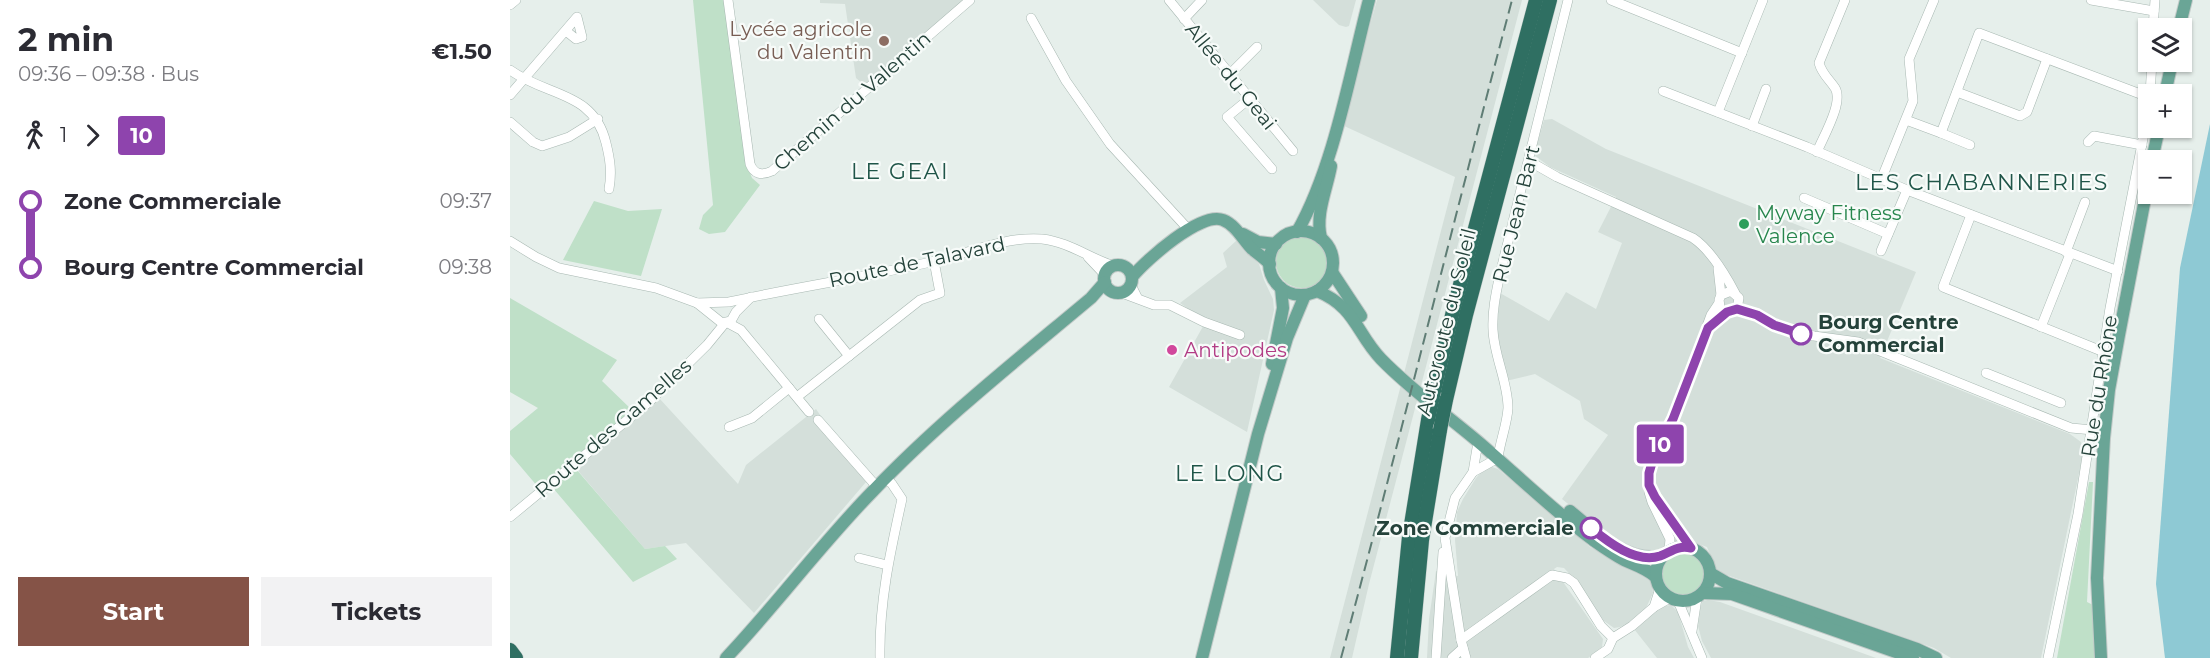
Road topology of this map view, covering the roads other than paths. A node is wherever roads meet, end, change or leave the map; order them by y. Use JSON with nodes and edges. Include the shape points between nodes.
{"nodes":[{"id":1,"x":516,"y":0,"type":"edge"},
{"id":2,"x":728,"y":0,"type":"edge"},
{"id":3,"x":970,"y":0,"type":"edge"},
{"id":4,"x":1169,"y":0,"type":"edge"},
{"id":5,"x":1202,"y":0,"type":"edge"},
{"id":6,"x":1368,"y":0,"type":"edge"},
{"id":7,"x":1536,"y":0,"type":"edge"},
{"id":8,"x":1550,"y":0,"type":"edge"},
{"id":9,"x":1568,"y":0,"type":"edge"},
{"id":10,"x":1611,"y":0,"type":"edge"},
{"id":11,"x":1642,"y":0,"type":"edge"},
{"id":12,"x":1763,"y":0,"type":"edge"},
{"id":13,"x":1845,"y":0,"type":"edge"},
{"id":14,"x":1934,"y":0,"type":"edge"},
{"id":15,"x":2091,"y":0,"type":"edge"},
{"id":16,"x":2155,"y":0,"type":"edge"},
{"id":17,"x":2186,"y":0,"type":"edge"},
{"id":18,"x":510,"y":5,"type":"edge"},
{"id":19,"x":1638,"y":11,"type":"junction"},
{"id":20,"x":2154,"y":11,"type":"junction"},
{"id":21,"x":1031,"y":18,"type":"dead end"},
{"id":22,"x":1184,"y":18,"type":"junction"},
{"id":23,"x":2154,"y":18,"type":"edge"},
{"id":24,"x":2182,"y":18,"type":"edge"},
{"id":25,"x":566,"y":30,"type":"dead end"},
{"id":26,"x":1257,"y":47,"type":"dead end"},
{"id":27,"x":1742,"y":54,"type":"junction"},
{"id":28,"x":2047,"y":59,"type":"junction"},
{"id":29,"x":510,"y":70,"type":"edge"},
{"id":30,"x":1229,"y":75,"type":"junction"},
{"id":31,"x":524,"y":79,"type":"junction"},
{"id":32,"x":1766,"y":89,"type":"dead end"},
{"id":33,"x":1663,"y":91,"type":"dead end"},
{"id":34,"x":1957,"y":92,"type":"junction"},
{"id":35,"x":2138,"y":93,"type":"edge"},
{"id":36,"x":510,"y":95,"type":"edge"},
{"id":37,"x":1249,"y":99,"type":"junction"},
{"id":38,"x":1718,"y":112,"type":"junction"},
{"id":39,"x":598,"y":119,"type":"junction"},
{"id":40,"x":1906,"y":120,"type":"junction"},
{"id":41,"x":510,"y":122,"type":"edge"},
{"id":42,"x":1752,"y":126,"type":"junction"},
{"id":43,"x":1941,"y":134,"type":"junction"},
{"id":44,"x":2143,"y":138,"type":"edge"},
{"id":45,"x":1333,"y":140,"type":"junction"},
{"id":46,"x":2088,"y":142,"type":"dead end"},
{"id":47,"x":1970,"y":145,"type":"dead end"},
{"id":48,"x":2142,"y":145,"type":"junction"},
{"id":49,"x":1293,"y":151,"type":"dead end"},
{"id":50,"x":1817,"y":152,"type":"junction"},
{"id":51,"x":1529,"y":161,"type":"junction"},
{"id":52,"x":1272,"y":169,"type":"dead end"},
{"id":53,"x":1881,"y":180,"type":"junction"},
{"id":54,"x":609,"y":189,"type":"dead end"},
{"id":55,"x":1907,"y":190,"type":"junction"},
{"id":56,"x":1804,"y":198,"type":"dead end"},
{"id":57,"x":2085,"y":201,"type":"dead end"},
{"id":58,"x":2144,"y":204,"type":"edge"},
{"id":59,"x":1971,"y":215,"type":"junction"},
{"id":60,"x":1189,"y":230,"type":"junction"},
{"id":61,"x":1236,"y":230,"type":"junction"},
{"id":62,"x":1298,"y":232,"type":"junction"},
{"id":63,"x":1888,"y":234,"type":"junction"},
{"id":64,"x":1321,"y":238,"type":"junction"},
{"id":65,"x":510,"y":241,"type":"edge"},
{"id":66,"x":1276,"y":244,"type":"junction"},
{"id":67,"x":1881,"y":251,"type":"dead end"},
{"id":68,"x":2068,"y":253,"type":"junction"},
{"id":69,"x":934,"y":261,"type":"junction"},
{"id":70,"x":1270,"y":264,"type":"junction"},
{"id":71,"x":1717,"y":266,"type":"junction"},
{"id":72,"x":2118,"y":271,"type":"junction"},
{"id":73,"x":1332,"y":272,"type":"junction"},
{"id":74,"x":1118,"y":279,"type":"junction"},
{"id":75,"x":1281,"y":288,"type":"junction"},
{"id":76,"x":1311,"y":293,"type":"junction"},
{"id":77,"x":1737,"y":296,"type":"junction"},
{"id":78,"x":751,"y":297,"type":"junction"},
{"id":79,"x":1720,"y":299,"type":"junction"},
{"id":80,"x":729,"y":302,"type":"junction"},
{"id":81,"x":697,"y":303,"type":"junction"},
{"id":82,"x":718,"y":303,"type":"junction"},
{"id":83,"x":1737,"y":309,"type":"junction"},
{"id":84,"x":1727,"y":312,"type":"junction"},
{"id":85,"x":1757,"y":315,"type":"junction"},
{"id":86,"x":715,"y":317,"type":"junction"},
{"id":87,"x":731,"y":319,"type":"junction"},
{"id":88,"x":819,"y":319,"type":"dead end"},
{"id":89,"x":2041,"y":327,"type":"junction"},
{"id":90,"x":1708,"y":328,"type":"junction"},
{"id":91,"x":1240,"y":335,"type":"dead end"},
{"id":92,"x":713,"y":337,"type":"junction"},
{"id":93,"x":2104,"y":352,"type":"junction"},
{"id":94,"x":849,"y":356,"type":"junction"},
{"id":95,"x":1386,"y":364,"type":"junction"},
{"id":96,"x":1986,"y":373,"type":"dead end"},
{"id":97,"x":789,"y":387,"type":"junction"},
{"id":98,"x":2022,"y":388,"type":"junction"},
{"id":99,"x":797,"y":397,"type":"junction"},
{"id":100,"x":2061,"y":403,"type":"dead end"},
{"id":101,"x":2014,"y":405,"type":"junction"},
{"id":102,"x":809,"y":412,"type":"dead end"},
{"id":103,"x":818,"y":420,"type":"dead end"},
{"id":104,"x":729,"y":427,"type":"dead end"},
{"id":105,"x":1503,"y":430,"type":"junction"},
{"id":106,"x":2092,"y":430,"type":"junction"},
{"id":107,"x":1258,"y":434,"type":"junction"},
{"id":108,"x":1479,"y":443,"type":"junction"},
{"id":109,"x":1498,"y":458,"type":"junction"},
{"id":110,"x":1473,"y":472,"type":"junction"},
{"id":111,"x":881,"y":482,"type":"junction"},
{"id":112,"x":1649,"y":485,"type":"junction"},
{"id":113,"x":510,"y":517,"type":"edge"},
{"id":114,"x":1445,"y":538,"type":"junction"},
{"id":115,"x":2100,"y":539,"type":"junction"},
{"id":116,"x":1691,"y":548,"type":"junction"},
{"id":117,"x":1665,"y":553,"type":"junction"},
{"id":118,"x":859,"y":558,"type":"dead end"},
{"id":119,"x":887,"y":565,"type":"junction"},
{"id":120,"x":1710,"y":573,"type":"junction"},
{"id":121,"x":1658,"y":583,"type":"junction"},
{"id":122,"x":1700,"y":595,"type":"junction"},
{"id":123,"x":1674,"y":599,"type":"junction"},
{"id":124,"x":1654,"y":607,"type":"junction"},
{"id":125,"x":1692,"y":634,"type":"junction"},
{"id":126,"x":1613,"y":638,"type":"junction"},
{"id":127,"x":1462,"y":644,"type":"junction"},
{"id":128,"x":510,"y":650,"type":"edge"},
{"id":129,"x":516,"y":658,"type":"edge"},
{"id":130,"x":726,"y":658,"type":"edge"},
{"id":131,"x":880,"y":658,"type":"edge"},
{"id":132,"x":1202,"y":658,"type":"edge"},
{"id":133,"x":1397,"y":658,"type":"edge"},
{"id":134,"x":1410,"y":658,"type":"edge"},
{"id":135,"x":1436,"y":658,"type":"edge"},
{"id":136,"x":1452,"y":658,"type":"edge"},
{"id":137,"x":1466,"y":658,"type":"edge"},
{"id":138,"x":1595,"y":658,"type":"edge"},
{"id":139,"x":1702,"y":658,"type":"edge"},
{"id":140,"x":1913,"y":658,"type":"edge"},
{"id":141,"x":1936,"y":658,"type":"edge"},
{"id":142,"x":2048,"y":658,"type":"edge"},
{"id":143,"x":2101,"y":658,"type":"edge"},
{"id":144,"x":2108,"y":658,"type":"edge"}],
"edges":[{"from":1,"to":18,"type":"street"},
{"from":2,"to":3,"type":"street","name":"Chemin du Valentin","via":[[750,164],[758,174],[765,174]]},
{"from":4,"to":22,"type":"street","name":"Allée du Geai"},
{"from":5,"to":22,"type":"street"},
{"from":6,"to":45,"type":"main road"},
{"from":7,"to":133,"type":"highway","name":"Autoroute du Soleil","bridge":true,"via":[[1434,391],[1409,537]]},
{"from":8,"to":134,"type":"highway","name":"Autoroute du Soleil","bridge":true,"via":[[1446,400],[1422,540]]},
{"from":9,"to":51,"type":"street","name":"Rue Jean Bart"},
{"from":10,"to":19,"type":"street"},
{"from":11,"to":19,"type":"street"},
{"from":12,"to":27,"type":"street"},
{"from":13,"to":50,"type":"street","via":[[1820,63],[1821,72],[1838,97]]},
{"from":14,"to":40,"type":"street","via":[[1909,59],[1913,101]]},
{"from":15,"to":20,"type":"street"},
{"from":16,"to":20,"type":"street"},
{"from":17,"to":24,"type":"main road"},
{"from":19,"to":27,"type":"street"},
{"from":20,"to":23,"type":"street"},
{"from":21,"to":60,"type":"street","via":[[1066,81],[1110,144]]},
{"from":22,"to":30,"type":"street","name":"Allée du Geai"},
{"from":25,"to":31,"type":"street"},
{"from":26,"to":30,"type":"street"},
{"from":27,"to":38,"type":"street"},
{"from":28,"to":34,"type":"street","via":[[2027,112],[2020,116]]},
{"from":28,"to":34,"type":"street","via":[[1979,33]]},
{"from":28,"to":35,"type":"street"},
{"from":29,"to":31,"type":"street"},
{"from":30,"to":37,"type":"street","name":"Allée du Geai"},
{"from":31,"to":36,"type":"street"},
{"from":31,"to":39,"type":"street","via":[[571,99]]},
{"from":32,"to":42,"type":"street"},
{"from":33,"to":38,"type":"street"},
{"from":34,"to":43,"type":"street"},
{"from":37,"to":49,"type":"street","name":"Allée du Geai"},
{"from":37,"to":52,"type":"street","via":[[1227,117]]},
{"from":38,"to":42,"type":"street"},
{"from":39,"to":41,"type":"street","via":[[568,137],[542,146]]},
{"from":39,"to":54,"type":"street","via":[[609,155]]},
{"from":40,"to":43,"type":"street"},
{"from":40,"to":53,"type":"street"},
{"from":42,"to":50,"type":"street"},
{"from":43,"to":47,"type":"street"},
{"from":44,"to":48,"type":"street","name":"Rue du Rhône"},
{"from":45,"to":62,"type":"main road"},
{"from":45,"to":64,"type":"main road","via":[[1321,209]]},
{"from":46,"to":48,"type":"street","via":[[2094,136]]},
{"from":48,"to":72,"type":"street","name":"Rue du Rhône"},
{"from":50,"to":53,"type":"street"},
{"from":51,"to":71,"type":"street","via":[[1693,238]]},
{"from":51,"to":105,"type":"street","name":"Rue Jean Bart","via":[[1493,311],[1493,332],[1508,406]]},
{"from":53,"to":55,"type":"street"},
{"from":55,"to":59,"type":"street"},
{"from":55,"to":63,"type":"street"},
{"from":56,"to":63,"type":"street"},
{"from":57,"to":68,"type":"street"},
{"from":58,"to":115,"type":"main road","via":[[2109,390]]},
{"from":59,"to":68,"type":"street"},
{"from":59,"to":89,"type":"street","via":[[1943,287]]},
{"from":60,"to":61,"type":"main road","via":[[1205,220],[1217,219]]},
{"from":60,"to":74,"type":"main road"},
{"from":61,"to":66,"type":"main road","via":[[1258,242]]},
{"from":61,"to":70,"type":"main road"},
{"from":62,"to":64,"type":"main road"},
{"from":62,"to":66,"type":"main road"},
{"from":63,"to":67,"type":"street"},
{"from":64,"to":73,"type":"main road","via":[[1332,254]]},
{"from":65,"to":81,"type":"street","via":[[559,268],[656,288]]},
{"from":66,"to":70,"type":"main road"},
{"from":68,"to":72,"type":"street"},
{"from":68,"to":89,"type":"street"},
{"from":69,"to":74,"type":"street","name":"Route de Talavard","via":[[1029,239],[1061,243],[1082,252]]},
{"from":69,"to":78,"type":"street","name":"Route de Talavard"},
{"from":69,"to":94,"type":"street","via":[[940,293],[920,300]]},
{"from":70,"to":75,"type":"main road"},
{"from":71,"to":77,"type":"street"},
{"from":71,"to":79,"type":"street"},
{"from":72,"to":93,"type":"street","name":"Rue du Rhône"},
{"from":73,"to":76,"type":"main road","via":[[1326,283]]},
{"from":73,"to":95,"type":"main road","via":[[1370,330]]},
{"from":74,"to":91,"type":"street","via":[[1137,297],[1154,305],[1170,305]]},
{"from":74,"to":111,"type":"main road","via":[[932,434]]},
{"from":75,"to":76,"type":"main road"},
{"from":75,"to":107,"type":"main road","via":[[1283,308]]},
{"from":76,"to":95,"type":"main road","via":[[1337,300]]},
{"from":76,"to":107,"type":"main road","via":[[1287,338]]},
{"from":77,"to":79,"type":"street","via":[[1727,291]]},
{"from":77,"to":83,"type":"street"},
{"from":77,"to":85,"type":"street"},
{"from":78,"to":80,"type":"street","name":"Route de Talavard"},
{"from":78,"to":87,"type":"street"},
{"from":79,"to":84,"type":"street","via":[[1720,307]]},
{"from":79,"to":90,"type":"street"},
{"from":80,"to":82,"type":"street"},
{"from":80,"to":87,"type":"street","via":[[735,308]]},
{"from":81,"to":82,"type":"street"},
{"from":81,"to":86,"type":"street"},
{"from":82,"to":86,"type":"street"},
{"from":83,"to":84,"type":"street"},
{"from":83,"to":85,"type":"street"},
{"from":84,"to":90,"type":"street"},
{"from":85,"to":101,"type":"street","via":[[1801,334],[1858,342]]},
{"from":86,"to":87,"type":"street"},
{"from":86,"to":92,"type":"street"},
{"from":87,"to":92,"type":"street","name":"Route des Gamelles"},
{"from":87,"to":97,"type":"street"},
{"from":88,"to":94,"type":"street"},
{"from":89,"to":93,"type":"street"},
{"from":90,"to":112,"type":"street","via":[[1673,419],[1650,465]]},
{"from":92,"to":113,"type":"street","name":"Route des Gamelles","via":[[649,402]]},
{"from":93,"to":106,"type":"street","name":"Rue du Rhône"},
{"from":94,"to":99,"type":"street"},
{"from":95,"to":108,"type":"main road"},
{"from":96,"to":98,"type":"street"},
{"from":97,"to":99,"type":"street"},
{"from":97,"to":104,"type":"street","via":[[752,418]]},
{"from":98,"to":100,"type":"street"},
{"from":98,"to":101,"type":"street"},
{"from":99,"to":102,"type":"street"},
{"from":101,"to":106,"type":"street","via":[[2071,428]]},
{"from":103,"to":111,"type":"street"},
{"from":105,"to":108,"type":"street","via":[[1492,442]]},
{"from":105,"to":109,"type":"street","name":"Rue Jean Bart"},
{"from":106,"to":142,"type":"street","name":"Rue du Rhône"},
{"from":107,"to":132,"type":"main road"},
{"from":108,"to":109,"type":"main road"},
{"from":108,"to":110,"type":"street"},
{"from":109,"to":110,"type":"street"},
{"from":109,"to":117,"type":"main road","via":[[1617,546],[1639,557]]},
{"from":109,"to":121,"type":"main road","via":[[1594,540],[1643,568]]},
{"from":110,"to":114,"type":"street","via":[[1455,498]]},
{"from":111,"to":119,"type":"street","via":[[892,484],[902,499]]},
{"from":111,"to":130,"type":"main road"},
{"from":112,"to":116,"type":"street"},
{"from":112,"to":117,"type":"street","via":[[1652,502],[1670,539]]},
{"from":114,"to":127,"type":"street"},
{"from":114,"to":135,"type":"street"},
{"from":115,"to":143,"type":"main road","via":[[2097,578]]},
{"from":115,"to":144,"type":"main road"},
{"from":116,"to":117,"type":"main road","via":[[1679,547]]},
{"from":116,"to":120,"type":"main road","via":[[1703,555]]},
{"from":117,"to":121,"type":"main road","via":[[1657,566]]},
{"from":118,"to":119,"type":"street"},
{"from":119,"to":131,"type":"street","via":[[879,625]]},
{"from":120,"to":122,"type":"main road"},
{"from":120,"to":141,"type":"main road","via":[[1727,583]]},
{"from":121,"to":123,"type":"main road"},
{"from":121,"to":124,"type":"street"},
{"from":122,"to":123,"type":"main road"},
{"from":122,"to":125,"type":"street"},
{"from":122,"to":140,"type":"main road","via":[[1732,594]]},
{"from":123,"to":124,"type":"street"},
{"from":123,"to":125,"type":"street"},
{"from":124,"to":126,"type":"street"},
{"from":125,"to":139,"type":"street"},
{"from":126,"to":127,"type":"street","via":[[1574,583],[1552,575]]},
{"from":126,"to":138,"type":"street","via":[[1608,649]]},
{"from":127,"to":136,"type":"street"},
{"from":127,"to":137,"type":"street"},
{"from":128,"to":129,"type":"highway"}]}
